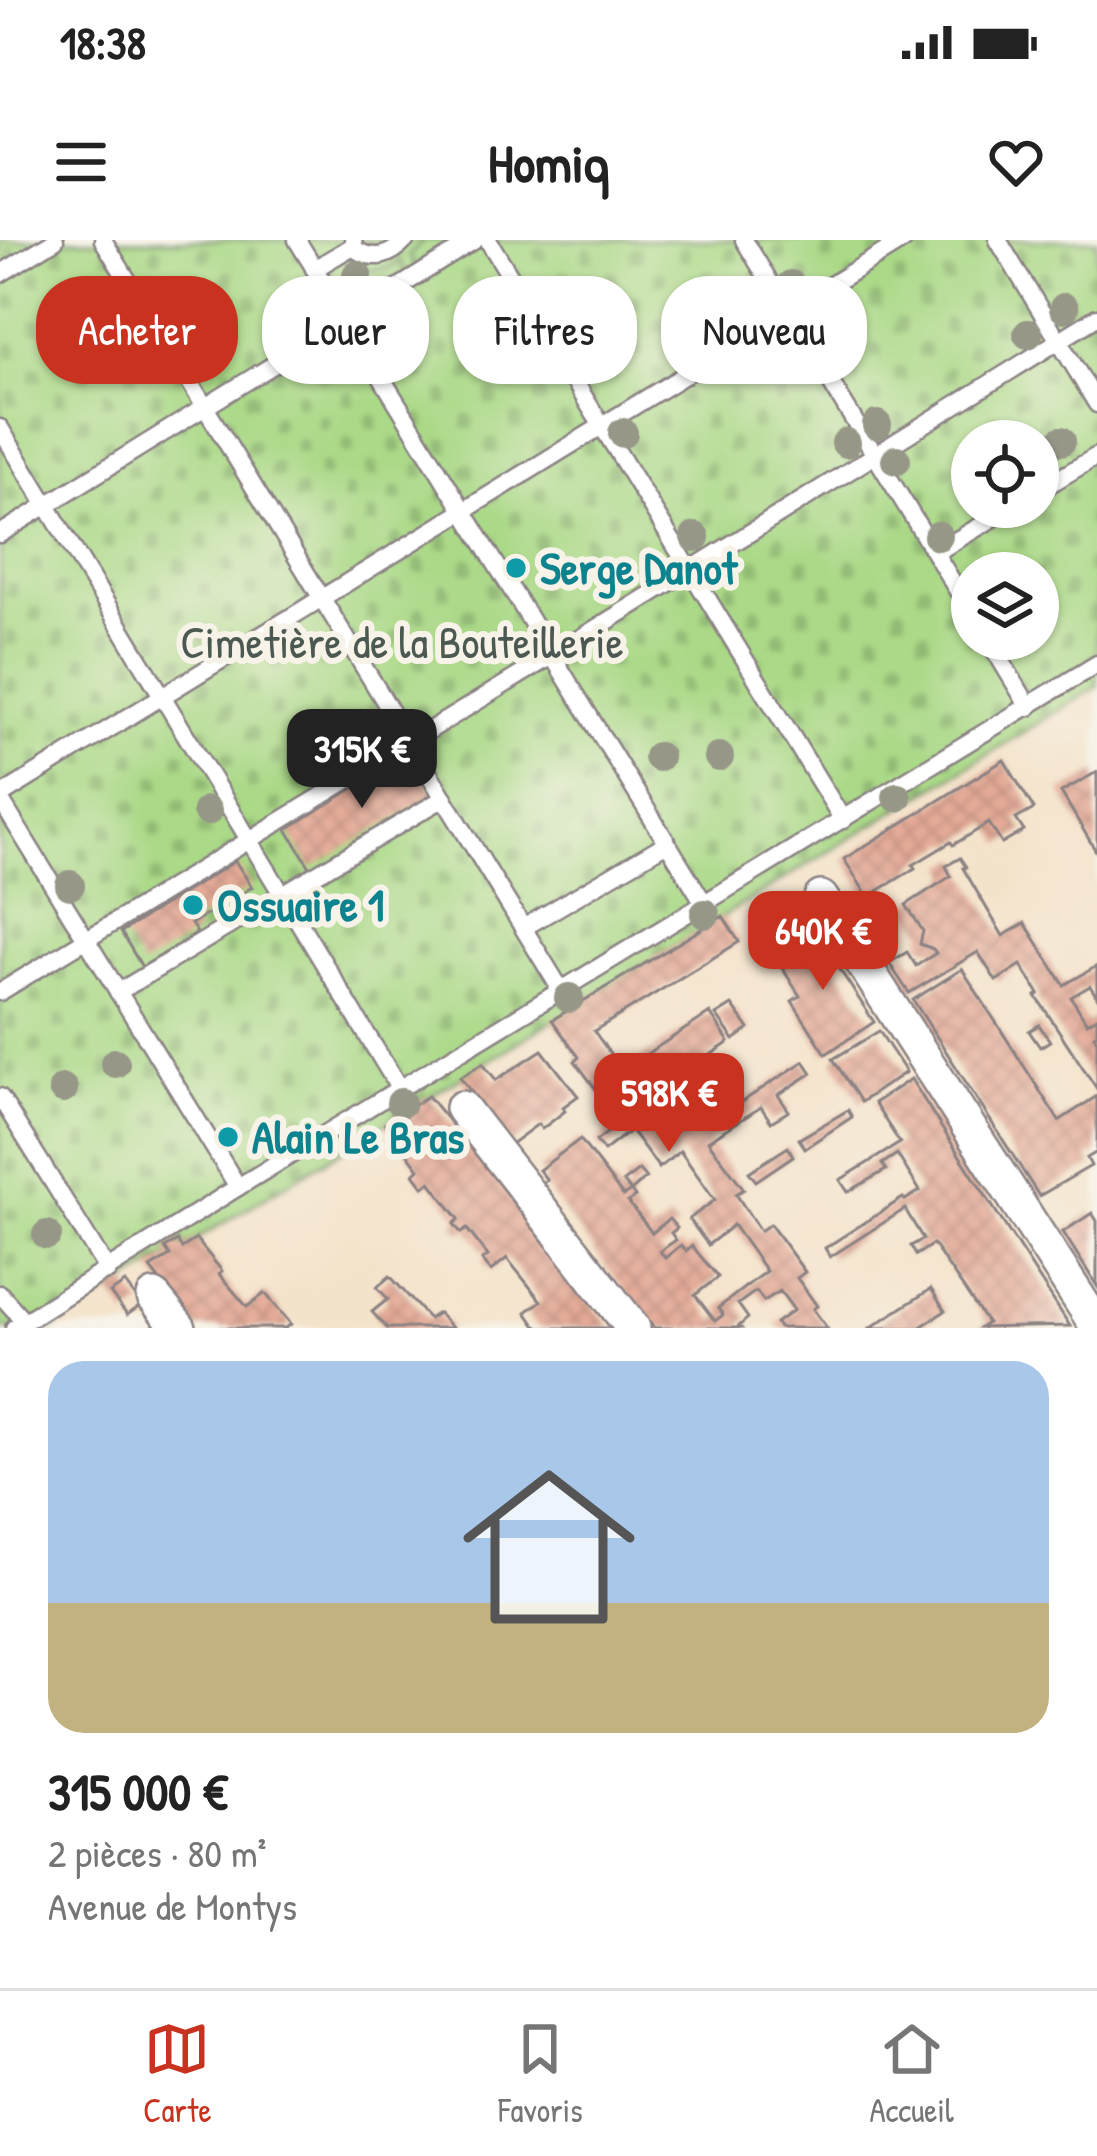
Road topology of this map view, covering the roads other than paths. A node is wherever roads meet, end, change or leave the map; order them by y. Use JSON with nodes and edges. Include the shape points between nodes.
{"nodes":[{"id":1,"x":55,"y":240,"type":"edge"},
{"id":2,"x":103,"y":240,"type":"edge"},
{"id":3,"x":475,"y":240,"type":"edge"},
{"id":4,"x":488,"y":240,"type":"edge"},
{"id":5,"x":744,"y":240,"type":"edge"},
{"id":6,"x":904,"y":240,"type":"edge"},
{"id":7,"x":998,"y":240,"type":"edge"},
{"id":8,"x":302,"y":242,"type":"edge"},
{"id":9,"x":353,"y":243,"type":"edge"},
{"id":10,"x":404,"y":248,"type":"edge"},
{"id":11,"x":314,"y":269,"type":"junction"},
{"id":12,"x":0,"y":274,"type":"edge"},
{"id":13,"x":318,"y":276,"type":"edge"},
{"id":14,"x":416,"y":276,"type":"edge"},
{"id":15,"x":418,"y":276,"type":"edge"},
{"id":16,"x":766,"y":276,"type":"edge"},
{"id":17,"x":845,"y":276,"type":"edge"},
{"id":18,"x":1097,"y":316,"type":"edge"},
{"id":19,"x":1058,"y":341,"type":"junction"},
{"id":20,"x":262,"y":373,"type":"edge"},
{"id":21,"x":384,"y":384,"type":"edge"},
{"id":22,"x":667,"y":384,"type":"edge"},
{"id":23,"x":832,"y":384,"type":"edge"},
{"id":24,"x":1097,"y":404,"type":"edge"},
{"id":25,"x":206,"y":408,"type":"junction"},
{"id":26,"x":601,"y":424,"type":"junction"},
{"id":27,"x":0,"y":428,"type":"edge"},
{"id":28,"x":874,"y":454,"type":"junction"},
{"id":29,"x":1097,"y":456,"type":"edge"},
{"id":30,"x":1059,"y":479,"type":"edge"},
{"id":31,"x":46,"y":507,"type":"junction"},
{"id":32,"x":463,"y":511,"type":"junction"},
{"id":33,"x":977,"y":528,"type":"edge"},
{"id":34,"x":0,"y":534,"type":"edge"},
{"id":35,"x":935,"y":553,"type":"junction"},
{"id":36,"x":689,"y":569,"type":"junction"},
{"id":37,"x":951,"y":579,"type":"edge"},
{"id":38,"x":323,"y":598,"type":"junction"},
{"id":39,"x":553,"y":655,"type":"junction"},
{"id":40,"x":1001,"y":660,"type":"edge"},
{"id":41,"x":1097,"y":664,"type":"edge"},
{"id":42,"x":162,"y":699,"type":"junction"},
{"id":43,"x":1029,"y":706,"type":"junction"},
{"id":44,"x":409,"y":742,"type":"junction"},
{"id":45,"x":0,"y":798,"type":"edge"},
{"id":46,"x":444,"y":798,"type":"junction"},
{"id":47,"x":843,"y":820,"type":"junction"},
{"id":48,"x":249,"y":840,"type":"junction"},
{"id":49,"x":667,"y":843,"type":"junction"},
{"id":50,"x":282,"y":894,"type":"junction"},
{"id":51,"x":821,"y":898,"type":"dead end"},
{"id":52,"x":704,"y":903,"type":"junction"},
{"id":53,"x":524,"y":928,"type":"junction"},
{"id":54,"x":86,"y":939,"type":"junction"},
{"id":55,"x":562,"y":991,"type":"junction"},
{"id":56,"x":0,"y":992,"type":"edge"},
{"id":57,"x":118,"y":992,"type":"junction"},
{"id":58,"x":401,"y":1090,"type":"junction"},
{"id":59,"x":0,"y":1096,"type":"edge"},
{"id":60,"x":462,"y":1108,"type":"dead end"},
{"id":61,"x":238,"y":1187,"type":"junction"},
{"id":62,"x":108,"y":1270,"type":"junction"},
{"id":63,"x":0,"y":1294,"type":"edge"},
{"id":64,"x":154,"y":1297,"type":"dead end"},
{"id":65,"x":19,"y":1325,"type":"edge"},
{"id":66,"x":1097,"y":1326,"type":"edge"},
{"id":67,"x":178,"y":1328,"type":"edge"},
{"id":68,"x":633,"y":1328,"type":"edge"}],
"edges":[{"from":1,"to":12,"type":"lane"},
{"from":2,"to":25,"type":"lane"},
{"from":3,"to":15,"type":"lane"},
{"from":4,"to":26,"type":"lane"},
{"from":5,"to":16,"type":"lane"},
{"from":6,"to":17,"type":"lane"},
{"from":7,"to":19,"type":"lane"},
{"from":8,"to":11,"type":"lane"},
{"from":9,"to":10,"type":"lane","via":[[362,254]]},
{"from":9,"to":11,"type":"lane"},
{"from":10,"to":14,"type":"lane"},
{"from":11,"to":13,"type":"lane"},
{"from":18,"to":19,"type":"lane"},
{"from":19,"to":24,"type":"lane"},
{"from":19,"to":28,"type":"lane"},
{"from":20,"to":25,"type":"lane"},
{"from":21,"to":32,"type":"lane"},
{"from":22,"to":26,"type":"lane"},
{"from":23,"to":28,"type":"lane"},
{"from":25,"to":31,"type":"lane"},
{"from":25,"to":38,"type":"lane"},
{"from":26,"to":32,"type":"lane"},
{"from":26,"to":36,"type":"lane"},
{"from":27,"to":31,"type":"lane"},
{"from":28,"to":35,"type":"lane"},
{"from":28,"to":36,"type":"lane"},
{"from":29,"to":30,"type":"lane"},
{"from":31,"to":34,"type":"lane"},
{"from":31,"to":42,"type":"lane"},
{"from":32,"to":38,"type":"lane"},
{"from":32,"to":39,"type":"lane"},
{"from":33,"to":35,"type":"lane"},
{"from":35,"to":37,"type":"lane"},
{"from":36,"to":39,"type":"lane"},
{"from":36,"to":47,"type":"lane"},
{"from":38,"to":42,"type":"lane"},
{"from":38,"to":44,"type":"lane"},
{"from":39,"to":44,"type":"lane"},
{"from":39,"to":49,"type":"lane"},
{"from":40,"to":43,"type":"lane"},
{"from":41,"to":43,"type":"lane"},
{"from":42,"to":45,"type":"lane"},
{"from":42,"to":48,"type":"lane"},
{"from":43,"to":47,"type":"lane"},
{"from":44,"to":46,"type":"lane"},
{"from":44,"to":48,"type":"lane"},
{"from":45,"to":54,"type":"lane"},
{"from":46,"to":50,"type":"lane"},
{"from":46,"to":53,"type":"lane"},
{"from":47,"to":52,"type":"lane"},
{"from":48,"to":50,"type":"lane"},
{"from":48,"to":54,"type":"lane"},
{"from":49,"to":52,"type":"lane"},
{"from":49,"to":53,"type":"lane"},
{"from":50,"to":57,"type":"lane"},
{"from":50,"to":58,"type":"lane"},
{"from":51,"to":66,"type":"street"},
{"from":52,"to":55,"type":"lane"},
{"from":53,"to":55,"type":"lane"},
{"from":54,"to":56,"type":"lane"},
{"from":54,"to":57,"type":"lane"},
{"from":55,"to":58,"type":"lane"},
{"from":57,"to":61,"type":"lane"},
{"from":58,"to":61,"type":"lane"},
{"from":59,"to":62,"type":"lane"},
{"from":60,"to":68,"type":"street"},
{"from":61,"to":62,"type":"lane"},
{"from":62,"to":65,"type":"lane"},
{"from":63,"to":65,"type":"lane"},
{"from":64,"to":67,"type":"street"}]}
